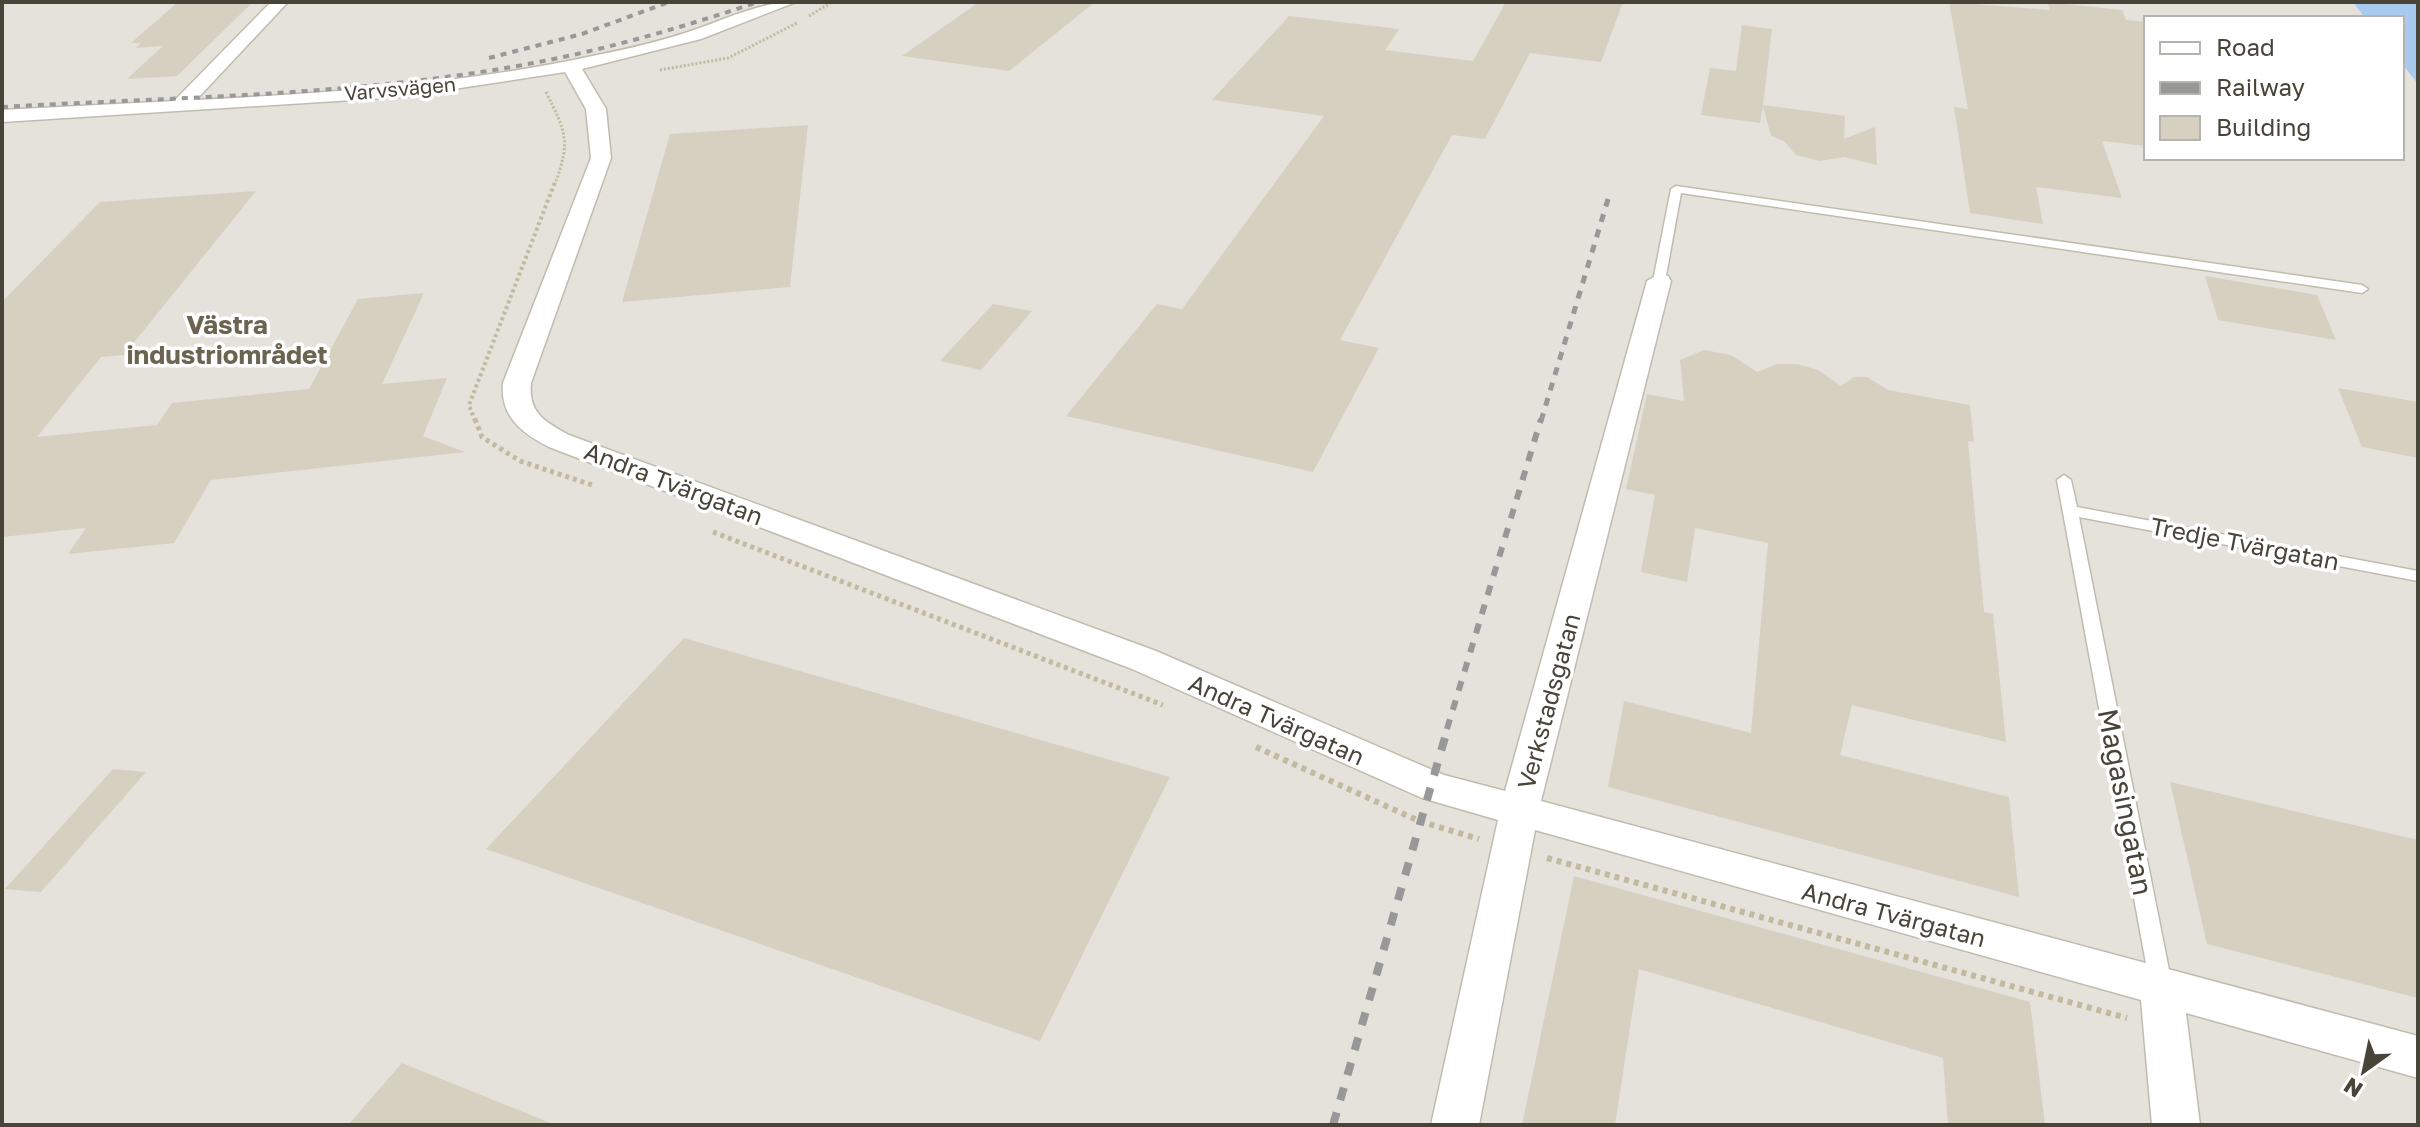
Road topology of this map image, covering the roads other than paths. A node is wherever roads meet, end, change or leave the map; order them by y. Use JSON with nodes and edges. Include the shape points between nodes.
{"nodes":[{"id":1,"x":280,"y":2,"type":"edge"},
{"id":2,"x":788,"y":2,"type":"edge"},
{"id":3,"x":571,"y":67,"type":"junction"},
{"id":4,"x":181,"y":105,"type":"junction"},
{"id":5,"x":2,"y":116,"type":"edge"},
{"id":6,"x":1659,"y":281,"type":"joint"},
{"id":7,"x":2362,"y":289,"type":"dead end"},
{"id":8,"x":2064,"y":480,"type":"dead end"},
{"id":9,"x":2071,"y":511,"type":"junction"},
{"id":10,"x":2418,"y":576,"type":"edge"},
{"id":11,"x":1519,"y":812,"type":"junction"},
{"id":12,"x":2161,"y":985,"type":"junction"},
{"id":13,"x":2418,"y":1057,"type":"edge"},
{"id":14,"x":1455,"y":1125,"type":"edge"},
{"id":15,"x":2176,"y":1125,"type":"edge"}],
"edges":[{"from":1,"to":4,"type":"street"},
{"from":2,"to":3,"type":"street","name":"Varvsvägen","via":[[721,28]]},
{"from":3,"to":4,"type":"street","name":"Varvsvägen","via":[[396,89]]},
{"from":3,"to":11,"type":"street","name":"Andra Tvärgatan","via":[[596,100],[603,130],[601,158],[517,383],[518,413],[534,428],[1144,660],[1430,785]]},
{"from":4,"to":5,"type":"street","name":"Varvsvägen"},
{"from":6,"to":7,"type":"lane","via":[[1676,189]]},
{"from":6,"to":11,"type":"street","name":"Verkstadsgatan"},
{"from":8,"to":9,"type":"lane","name":"Magasingatan"},
{"from":9,"to":10,"type":"lane","name":"Tredje Tvärgatan"},
{"from":9,"to":12,"type":"lane","name":"Magasingatan"},
{"from":11,"to":12,"type":"street","name":"Andra Tvärgatan"},
{"from":11,"to":14,"type":"street","name":"Verkstadsgatan"},
{"from":12,"to":13,"type":"street","name":"Andra Tvärgatan"},
{"from":12,"to":15,"type":"street","name":"Magasingatan"}]}
